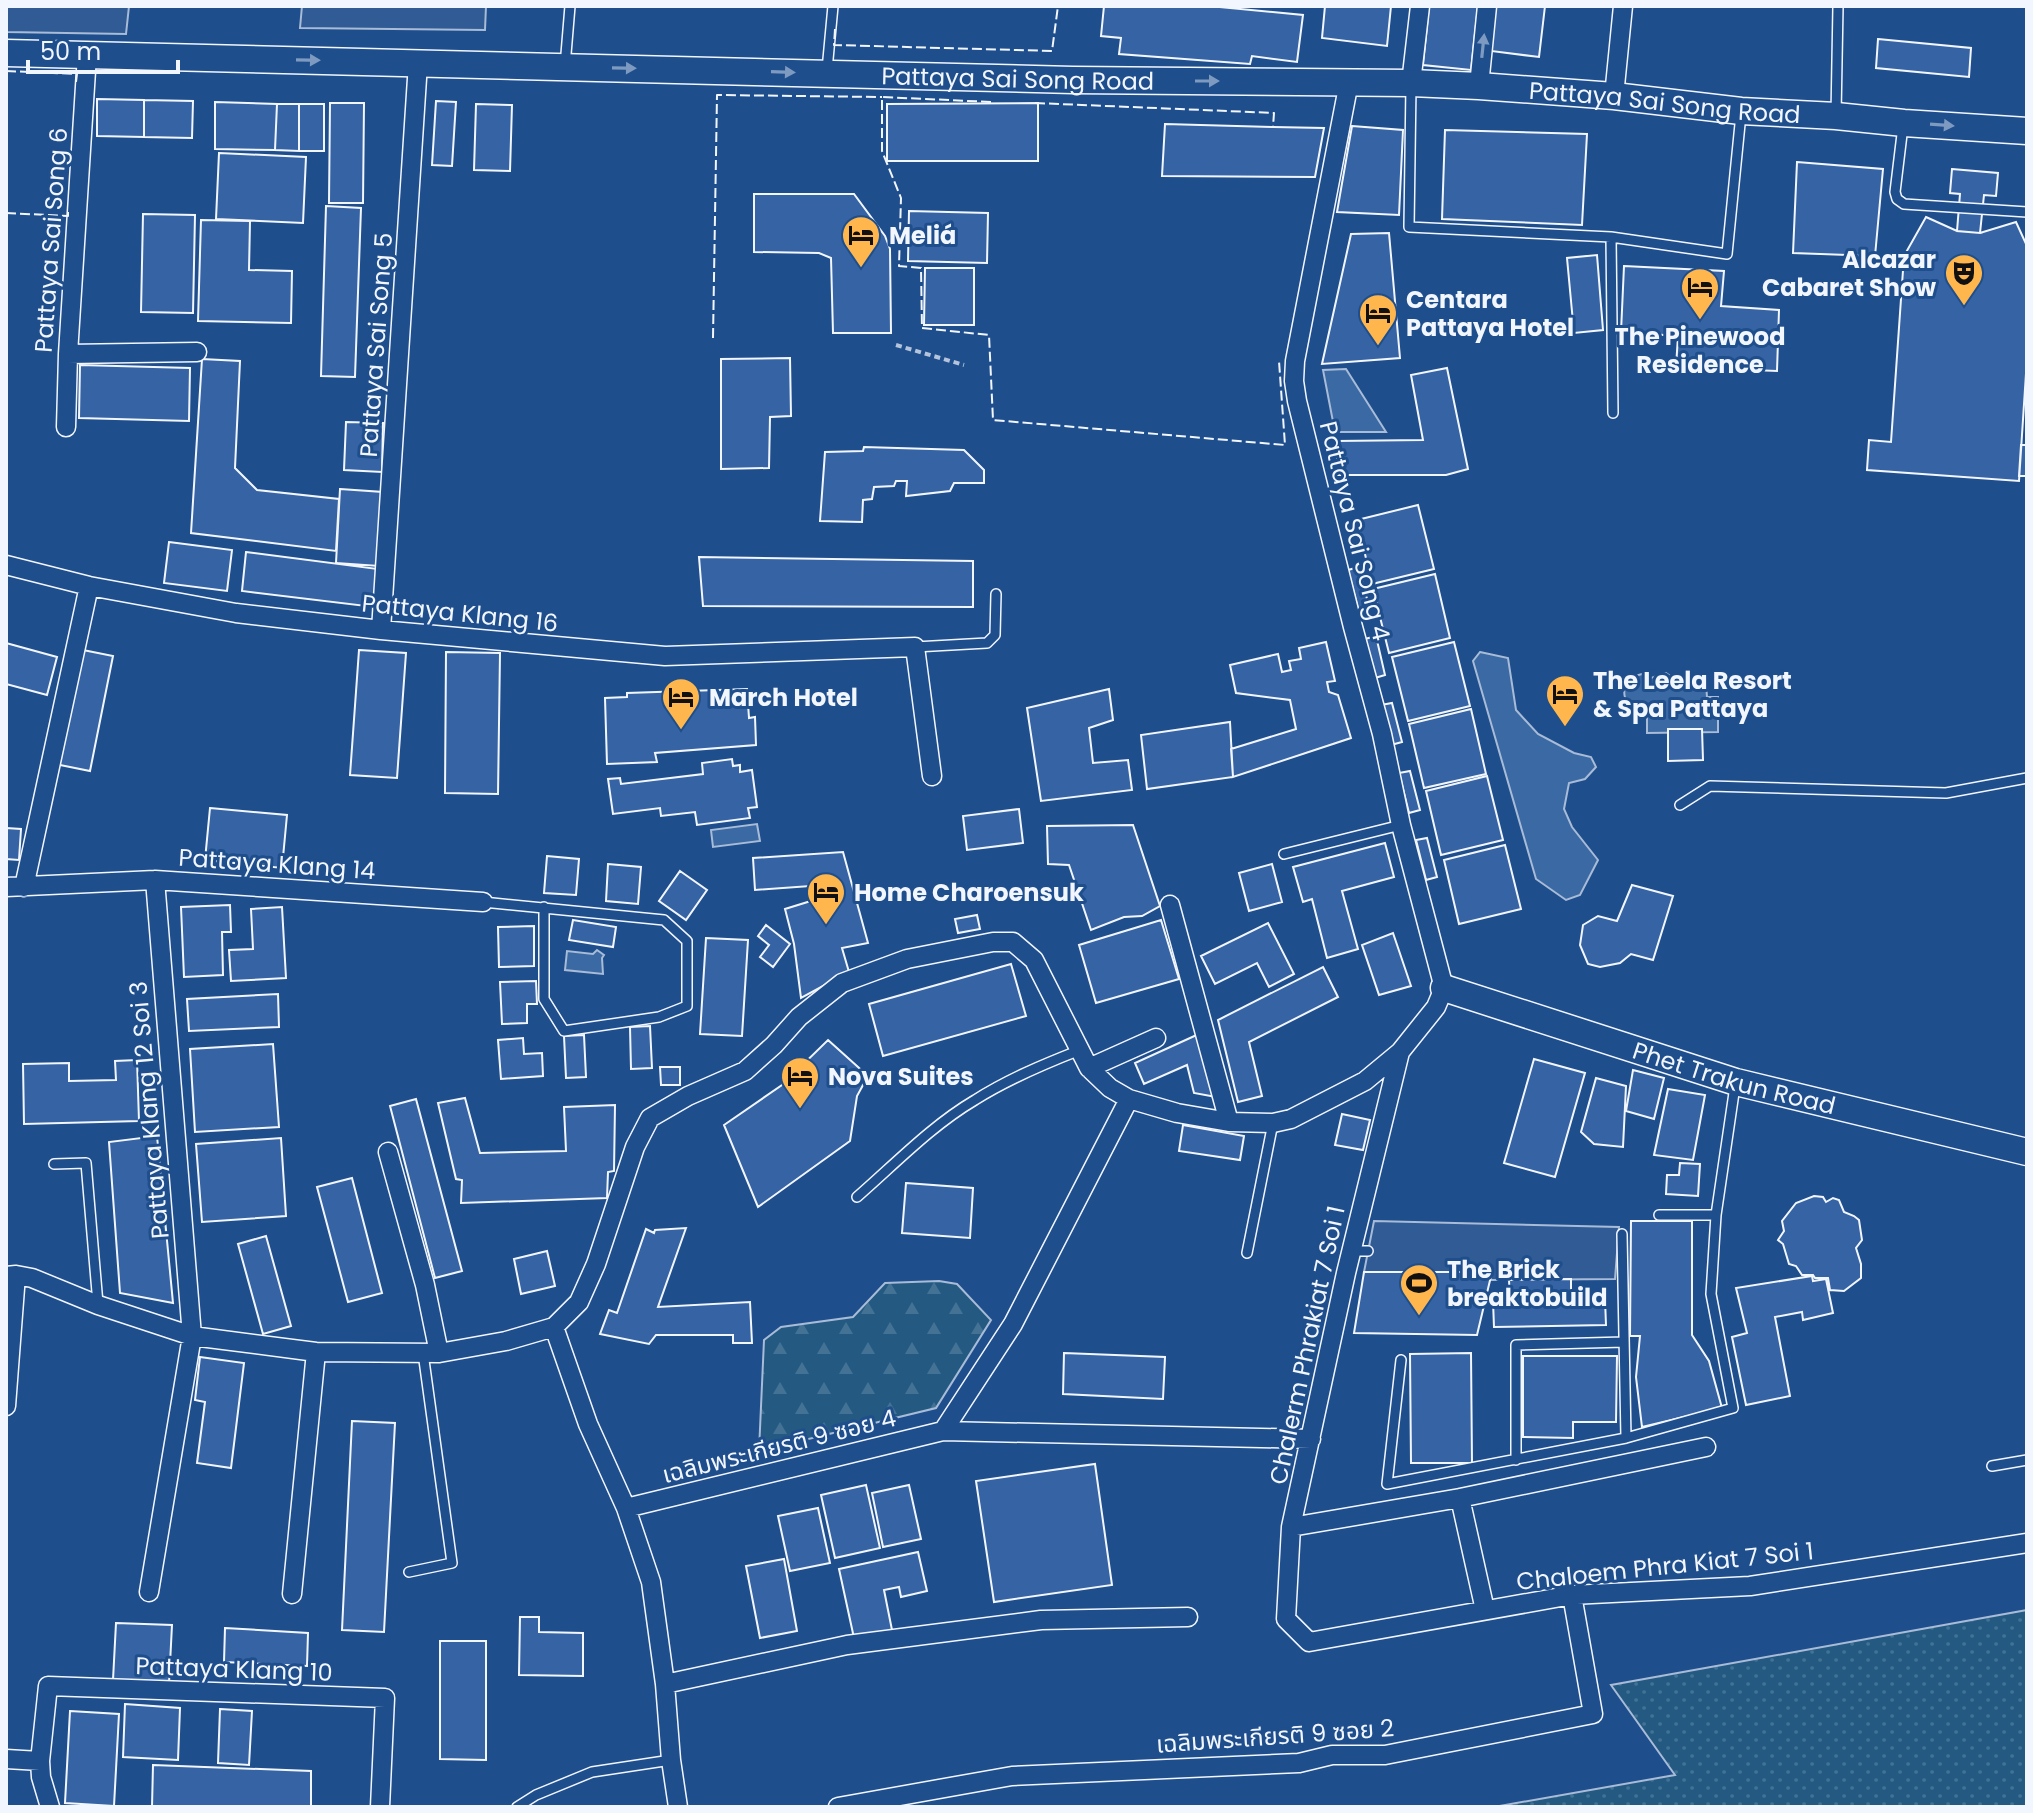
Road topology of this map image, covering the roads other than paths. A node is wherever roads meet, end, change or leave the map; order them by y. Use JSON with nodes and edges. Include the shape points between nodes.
{"nodes":[{"id":1,"x":570,"y":6,"type":"edge"},
{"id":2,"x":833,"y":6,"type":"edge"},
{"id":3,"x":1420,"y":6,"type":"edge"},
{"id":4,"x":1487,"y":6,"type":"edge"},
{"id":5,"x":1623,"y":6,"type":"edge"},
{"id":6,"x":1838,"y":6,"type":"edge"},
{"id":7,"x":6,"y":53,"type":"edge"},
{"id":8,"x":87,"y":55,"type":"junction"},
{"id":9,"x":418,"y":63,"type":"junction"},
{"id":10,"x":565,"y":67,"type":"junction"},
{"id":11,"x":827,"y":73,"type":"junction"},
{"id":12,"x":1349,"y":82,"type":"junction"},
{"id":13,"x":1411,"y":83,"type":"junction"},
{"id":14,"x":1479,"y":86,"type":"junction"},
{"id":15,"x":1614,"y":96,"type":"junction"},
{"id":16,"x":1741,"y":111,"type":"junction"},
{"id":17,"x":1836,"y":116,"type":"junction"},
{"id":18,"x":1904,"y":123,"type":"junction"},
{"id":19,"x":2027,"y":131,"type":"edge"},
{"id":20,"x":2027,"y":212,"type":"edge"},
{"id":21,"x":1611,"y":237,"type":"junction"},
{"id":22,"x":197,"y":352,"type":"dead end"},
{"id":23,"x":68,"y":354,"type":"junction"},
{"id":24,"x":1613,"y":413,"type":"dead end"},
{"id":25,"x":66,"y":427,"type":"dead end"},
{"id":26,"x":6,"y":565,"type":"edge"},
{"id":27,"x":89,"y":586,"type":"junction"},
{"id":28,"x":996,"y":594,"type":"dead end"},
{"id":29,"x":381,"y":630,"type":"junction"},
{"id":30,"x":915,"y":647,"type":"junction"},
{"id":31,"x":932,"y":776,"type":"dead end"},
{"id":32,"x":2027,"y":778,"type":"edge"},
{"id":33,"x":1680,"y":805,"type":"dead end"},
{"id":34,"x":1401,"y":825,"type":"junction"},
{"id":35,"x":1284,"y":854,"type":"dead end"},
{"id":36,"x":155,"y":880,"type":"junction"},
{"id":37,"x":15,"y":887,"type":"edge"},
{"id":38,"x":483,"y":902,"type":"joint"},
{"id":39,"x":1170,"y":905,"type":"dead end"},
{"id":40,"x":544,"y":907,"type":"junction"},
{"id":41,"x":1444,"y":988,"type":"junction"},
{"id":42,"x":1156,"y":1038,"type":"dead end"},
{"id":43,"x":1080,"y":1050,"type":"junction"},
{"id":44,"x":1400,"y":1052,"type":"junction"},
{"id":45,"x":1089,"y":1068,"type":"junction"},
{"id":46,"x":1736,"y":1082,"type":"junction"},
{"id":47,"x":1129,"y":1099,"type":"junction"},
{"id":48,"x":1229,"y":1122,"type":"junction"},
{"id":49,"x":1273,"y":1123,"type":"junction"},
{"id":50,"x":388,"y":1152,"type":"dead end"},
{"id":51,"x":2027,"y":1152,"type":"edge"},
{"id":52,"x":54,"y":1164,"type":"dead end"},
{"id":53,"x":857,"y":1197,"type":"dead end"},
{"id":54,"x":1659,"y":1215,"type":"dead end"},
{"id":55,"x":1716,"y":1215,"type":"junction"},
{"id":56,"x":1622,"y":1234,"type":"dead end"},
{"id":57,"x":1247,"y":1253,"type":"dead end"},
{"id":58,"x":11,"y":1276,"type":"edge"},
{"id":59,"x":98,"y":1305,"type":"junction"},
{"id":60,"x":554,"y":1327,"type":"junction"},
{"id":61,"x":192,"y":1336,"type":"junction"},
{"id":62,"x":1624,"y":1342,"type":"junction"},
{"id":63,"x":316,"y":1352,"type":"junction"},
{"id":64,"x":431,"y":1352,"type":"junction"},
{"id":65,"x":1401,"y":1360,"type":"dead end"},
{"id":66,"x":6,"y":1406,"type":"edge"},
{"id":67,"x":943,"y":1431,"type":"junction"},
{"id":68,"x":1626,"y":1438,"type":"junction"},
{"id":69,"x":1311,"y":1439,"type":"junction"},
{"id":70,"x":1706,"y":1447,"type":"dead end"},
{"id":71,"x":1516,"y":1460,"type":"junction"},
{"id":72,"x":2027,"y":1460,"type":"edge"},
{"id":73,"x":1992,"y":1466,"type":"dead end"},
{"id":74,"x":1460,"y":1498,"type":"junction"},
{"id":75,"x":626,"y":1508,"type":"junction"},
{"id":76,"x":1291,"y":1527,"type":"junction"},
{"id":77,"x":2027,"y":1543,"type":"edge"},
{"id":78,"x":409,"y":1572,"type":"dead end"},
{"id":79,"x":149,"y":1592,"type":"dead end"},
{"id":80,"x":292,"y":1594,"type":"dead end"},
{"id":81,"x":1572,"y":1595,"type":"junction"},
{"id":82,"x":1485,"y":1610,"type":"junction"},
{"id":83,"x":1188,"y":1617,"type":"dead end"},
{"id":84,"x":665,"y":1684,"type":"junction"},
{"id":85,"x":6,"y":1759,"type":"edge"},
{"id":86,"x":671,"y":1760,"type":"junction"},
{"id":87,"x":40,"y":1761,"type":"junction"},
{"id":88,"x":50,"y":1807,"type":"edge"},
{"id":89,"x":380,"y":1807,"type":"edge"},
{"id":90,"x":517,"y":1807,"type":"edge"},
{"id":91,"x":678,"y":1807,"type":"edge"},
{"id":92,"x":838,"y":1807,"type":"edge"}],
"edges":[{"from":1,"to":10,"type":"lane"},
{"from":2,"to":11,"type":"lane"},
{"from":3,"to":13,"type":"street"},
{"from":14,"to":4,"type":"street","one_way":true},
{"from":5,"to":15,"type":"street"},
{"from":6,"to":17,"type":"lane"},
{"from":7,"to":8,"type":"main road","name":"Pattaya Sai Song Road"},
{"from":8,"to":9,"type":"main road","name":"Pattaya Sai Song Road","one_way":true},
{"from":8,"to":23,"type":"street","name":"Pattaya Sai Song 6"},
{"from":9,"to":10,"type":"main road","name":"Pattaya Sai Song Road"},
{"from":9,"to":29,"type":"street","name":"Pattaya Sai Song 5"},
{"from":10,"to":11,"type":"main road","name":"Pattaya Sai Song Road","one_way":true},
{"from":11,"to":12,"type":"main road","name":"Pattaya Sai Song Road","one_way":true},
{"from":12,"to":13,"type":"main road","name":"Pattaya Sai Song Road"},
{"from":12,"to":34,"type":"street","name":"Pattaya Sai Song 4","via":[[1294,381]]},
{"from":13,"to":14,"type":"main road","name":"Pattaya Sai Song Road"},
{"from":13,"to":21,"type":"lane","via":[[1409,227]]},
{"from":14,"to":15,"type":"main road","name":"Pattaya Sai Song Road"},
{"from":15,"to":16,"type":"main road","name":"Pattaya Sai Song Road"},
{"from":16,"to":17,"type":"main road","name":"Pattaya Sai Song Road"},
{"from":16,"to":21,"type":"lane","via":[[1727,254]]},
{"from":17,"to":18,"type":"main road","name":"Pattaya Sai Song Road"},
{"from":18,"to":19,"type":"main road","name":"Pattaya Sai Song Road","one_way":true},
{"from":18,"to":20,"type":"lane","via":[[1897,199],[1904,204]]},
{"from":21,"to":24,"type":"lane"},
{"from":22,"to":23,"type":"street"},
{"from":23,"to":25,"type":"street","name":"Pattaya Sai Song 6"},
{"from":26,"to":27,"type":"street","name":"Pattaya Klang 16"},
{"from":27,"to":29,"type":"street","name":"Pattaya Klang 16","via":[[236,613]]},
{"from":27,"to":37,"type":"street"},
{"from":28,"to":30,"type":"lane","via":[[995,635],[987,643]]},
{"from":29,"to":30,"type":"street","name":"Pattaya Klang 16","via":[[665,656]]},
{"from":30,"to":31,"type":"street"},
{"from":32,"to":33,"type":"lane","via":[[1946,793],[1710,786]]},
{"from":34,"to":35,"type":"lane"},
{"from":34,"to":41,"type":"street","name":"Pattaya Sai Song 4"},
{"from":36,"to":37,"type":"street","name":"Pattaya Klang 14"},
{"from":36,"to":38,"type":"street","name":"Pattaya Klang 14"},
{"from":36,"to":61,"type":"street","name":"Pattaya Klang 12 Soi 3"},
{"from":38,"to":40,"type":"lane","name":"Pattaya Klang 14"},
{"from":39,"to":48,"type":"street"},
{"from":40,"to":40,"type":"lane","name":"Pattaya Klang 14","via":[[664,920],[687,941],[687,1006],[659,1017],[564,1031],[544,999]]},
{"from":41,"to":44,"type":"street","via":[[1436,1007]]},
{"from":41,"to":46,"type":"main road","name":"Phet Trakun Road"},
{"from":42,"to":45,"type":"street"},
{"from":43,"to":45,"type":"street"},
{"from":43,"to":53,"type":"lane","via":[[974,1100]]},
{"from":43,"to":60,"type":"street","via":[[1034,960],[1013,942],[907,959],[842,983],[745,1071],[650,1118],[579,1302]]},
{"from":44,"to":49,"type":"street","via":[[1365,1081]]},
{"from":44,"to":69,"type":"street","name":"Chalerm Phrakiat 7 Soi 1","via":[[1360,1251]]},
{"from":45,"to":47,"type":"street"},
{"from":46,"to":51,"type":"main road","name":"Phet Trakun Road"},
{"from":46,"to":55,"type":"lane"},
{"from":47,"to":48,"type":"street"},
{"from":47,"to":67,"type":"street","via":[[1013,1324]]},
{"from":48,"to":49,"type":"street"},
{"from":49,"to":57,"type":"lane"},
{"from":50,"to":64,"type":"street","via":[[425,1285]]},
{"from":52,"to":59,"type":"lane","via":[[86,1163]]},
{"from":54,"to":55,"type":"lane"},
{"from":55,"to":68,"type":"lane","via":[[1711,1294],[1733,1408]]},
{"from":56,"to":62,"type":"lane"},
{"from":58,"to":59,"type":"street","via":[[32,1278]]},
{"from":58,"to":66,"type":"street"},
{"from":59,"to":61,"type":"street"},
{"from":60,"to":64,"type":"street","via":[[506,1341]]},
{"from":60,"to":75,"type":"street","via":[[588,1424]]},
{"from":61,"to":63,"type":"street"},
{"from":61,"to":79,"type":"street","name":"Pattaya Klang 12 Soi 3"},
{"from":62,"to":68,"type":"lane"},
{"from":62,"to":71,"type":"lane","via":[[1516,1345]]},
{"from":63,"to":64,"type":"street"},
{"from":63,"to":80,"type":"street"},
{"from":64,"to":78,"type":"lane","via":[[452,1563]]},
{"from":65,"to":71,"type":"lane","via":[[1387,1484]]},
{"from":67,"to":69,"type":"street","name":"เฉลิมพระเกียรติ 9 ซอย 4"},
{"from":67,"to":75,"type":"street","name":"เฉลิมพระเกียรติ 9 ซอย 4"},
{"from":68,"to":71,"type":"lane"},
{"from":69,"to":76,"type":"street","name":"Chalerm Phrakiat 7 Soi 1"},
{"from":70,"to":74,"type":"street"},
{"from":72,"to":73,"type":"lane"},
{"from":74,"to":76,"type":"street"},
{"from":74,"to":82,"type":"street"},
{"from":75,"to":84,"type":"street","via":[[651,1582]]},
{"from":76,"to":82,"type":"street","name":"Chalerm Phrakiat 7 Soi 1","via":[[1286,1619],[1309,1642]]},
{"from":77,"to":81,"type":"street","name":"Chaloem Phra Kiat 7 Soi 1","via":[[1750,1586]]},
{"from":81,"to":82,"type":"street","name":"Chaloem Phra Kiat 7 Soi 1"},
{"from":81,"to":92,"type":"street","name":"เฉลิมพระเกียรติ 9 ซอย 2","via":[[1593,1714],[1385,1755],[1012,1776]]},
{"from":83,"to":84,"type":"street","via":[[1041,1620],[847,1645]]},
{"from":84,"to":86,"type":"street"},
{"from":85,"to":87,"type":"street"},
{"from":86,"to":90,"type":"lane","via":[[592,1772]]},
{"from":86,"to":91,"type":"street"},
{"from":87,"to":88,"type":"street","name":"Pattaya Klang 10"},
{"from":87,"to":89,"type":"street","name":"Pattaya Klang 10","via":[[48,1686],[385,1698]]}]}
